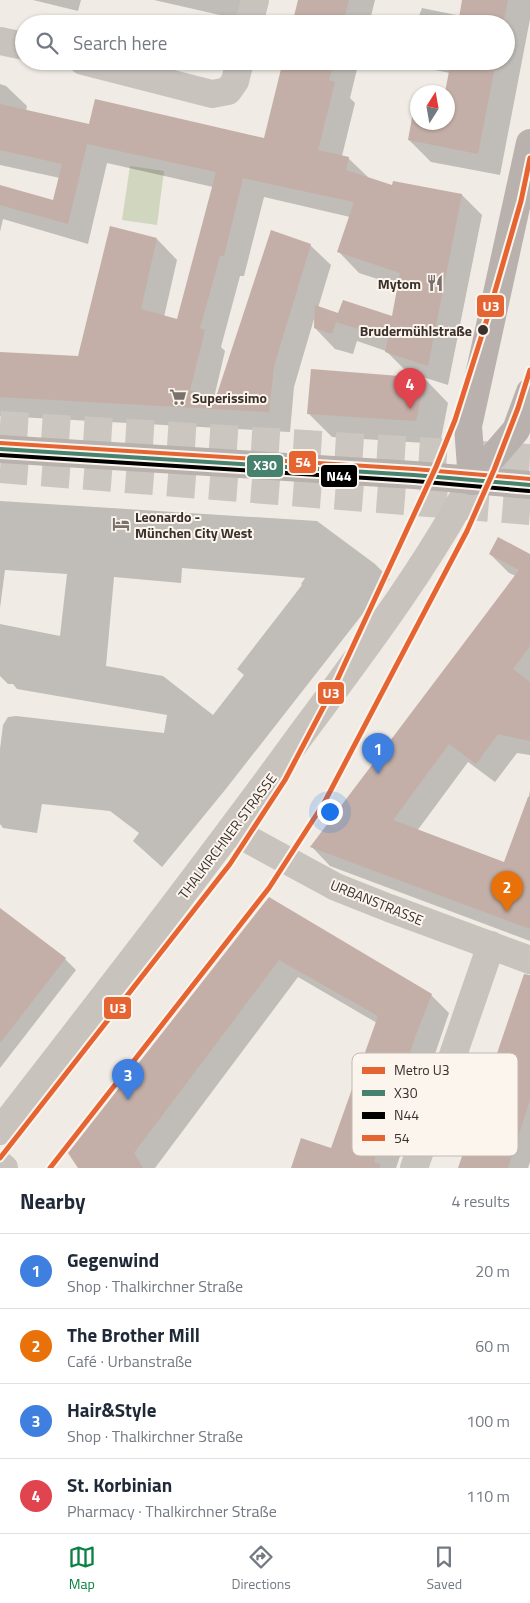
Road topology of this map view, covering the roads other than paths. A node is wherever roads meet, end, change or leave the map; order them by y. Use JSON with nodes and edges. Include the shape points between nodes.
{"nodes":[{"id":1,"x":255,"y":0,"type":"edge"},
{"id":2,"x":251,"y":15,"type":"edge"},
{"id":3,"x":0,"y":41,"type":"edge"},
{"id":4,"x":15,"y":44,"type":"edge"},
{"id":5,"x":118,"y":70,"type":"edge"},
{"id":6,"x":238,"y":70,"type":"edge"},
{"id":7,"x":530,"y":142,"type":"edge"},
{"id":8,"x":530,"y":392,"type":"edge"},
{"id":9,"x":0,"y":449,"type":"edge"},
{"id":10,"x":472,"y":481,"type":"junction"},
{"id":11,"x":530,"y":485,"type":"edge"},
{"id":12,"x":231,"y":830,"type":"junction"},
{"id":13,"x":491,"y":946,"type":"junction"},
{"id":14,"x":530,"y":960,"type":"edge"},
{"id":15,"x":454,"y":1053,"type":"edge"},
{"id":16,"x":0,"y":1131,"type":"edge"},
{"id":17,"x":418,"y":1156,"type":"edge"},
{"id":18,"x":0,"y":1165,"type":"edge"},
{"id":19,"x":4,"y":1168,"type":"edge"},
{"id":20,"x":414,"y":1168,"type":"edge"}],
"edges":[{"from":1,"to":2,"type":"street"},
{"from":3,"to":4,"type":"street"},
{"from":5,"to":6,"type":"street","via":[[212,94],[228,91]]},
{"from":7,"to":10,"type":"main road","via":[[468,426]]},
{"from":8,"to":10,"type":"main road","name":"THALKIRCHNER STRASSE","via":[[516,430]]},
{"from":9,"to":10,"type":"main road"},
{"from":10,"to":11,"type":"main road"},
{"from":10,"to":12,"type":"street","name":"THALKIRCHNER STRASSE","via":[[402,595]]},
{"from":12,"to":13,"type":"street","name":"URBANSTRASSE","via":[[336,887]]},
{"from":12,"to":16,"type":"street","name":"THALKIRCHNER STRASSE"},
{"from":13,"to":14,"type":"street","name":"URBANSTRASSE"},
{"from":13,"to":15,"type":"street"},
{"from":17,"to":20,"type":"street"},
{"from":18,"to":19,"type":"street"}]}
